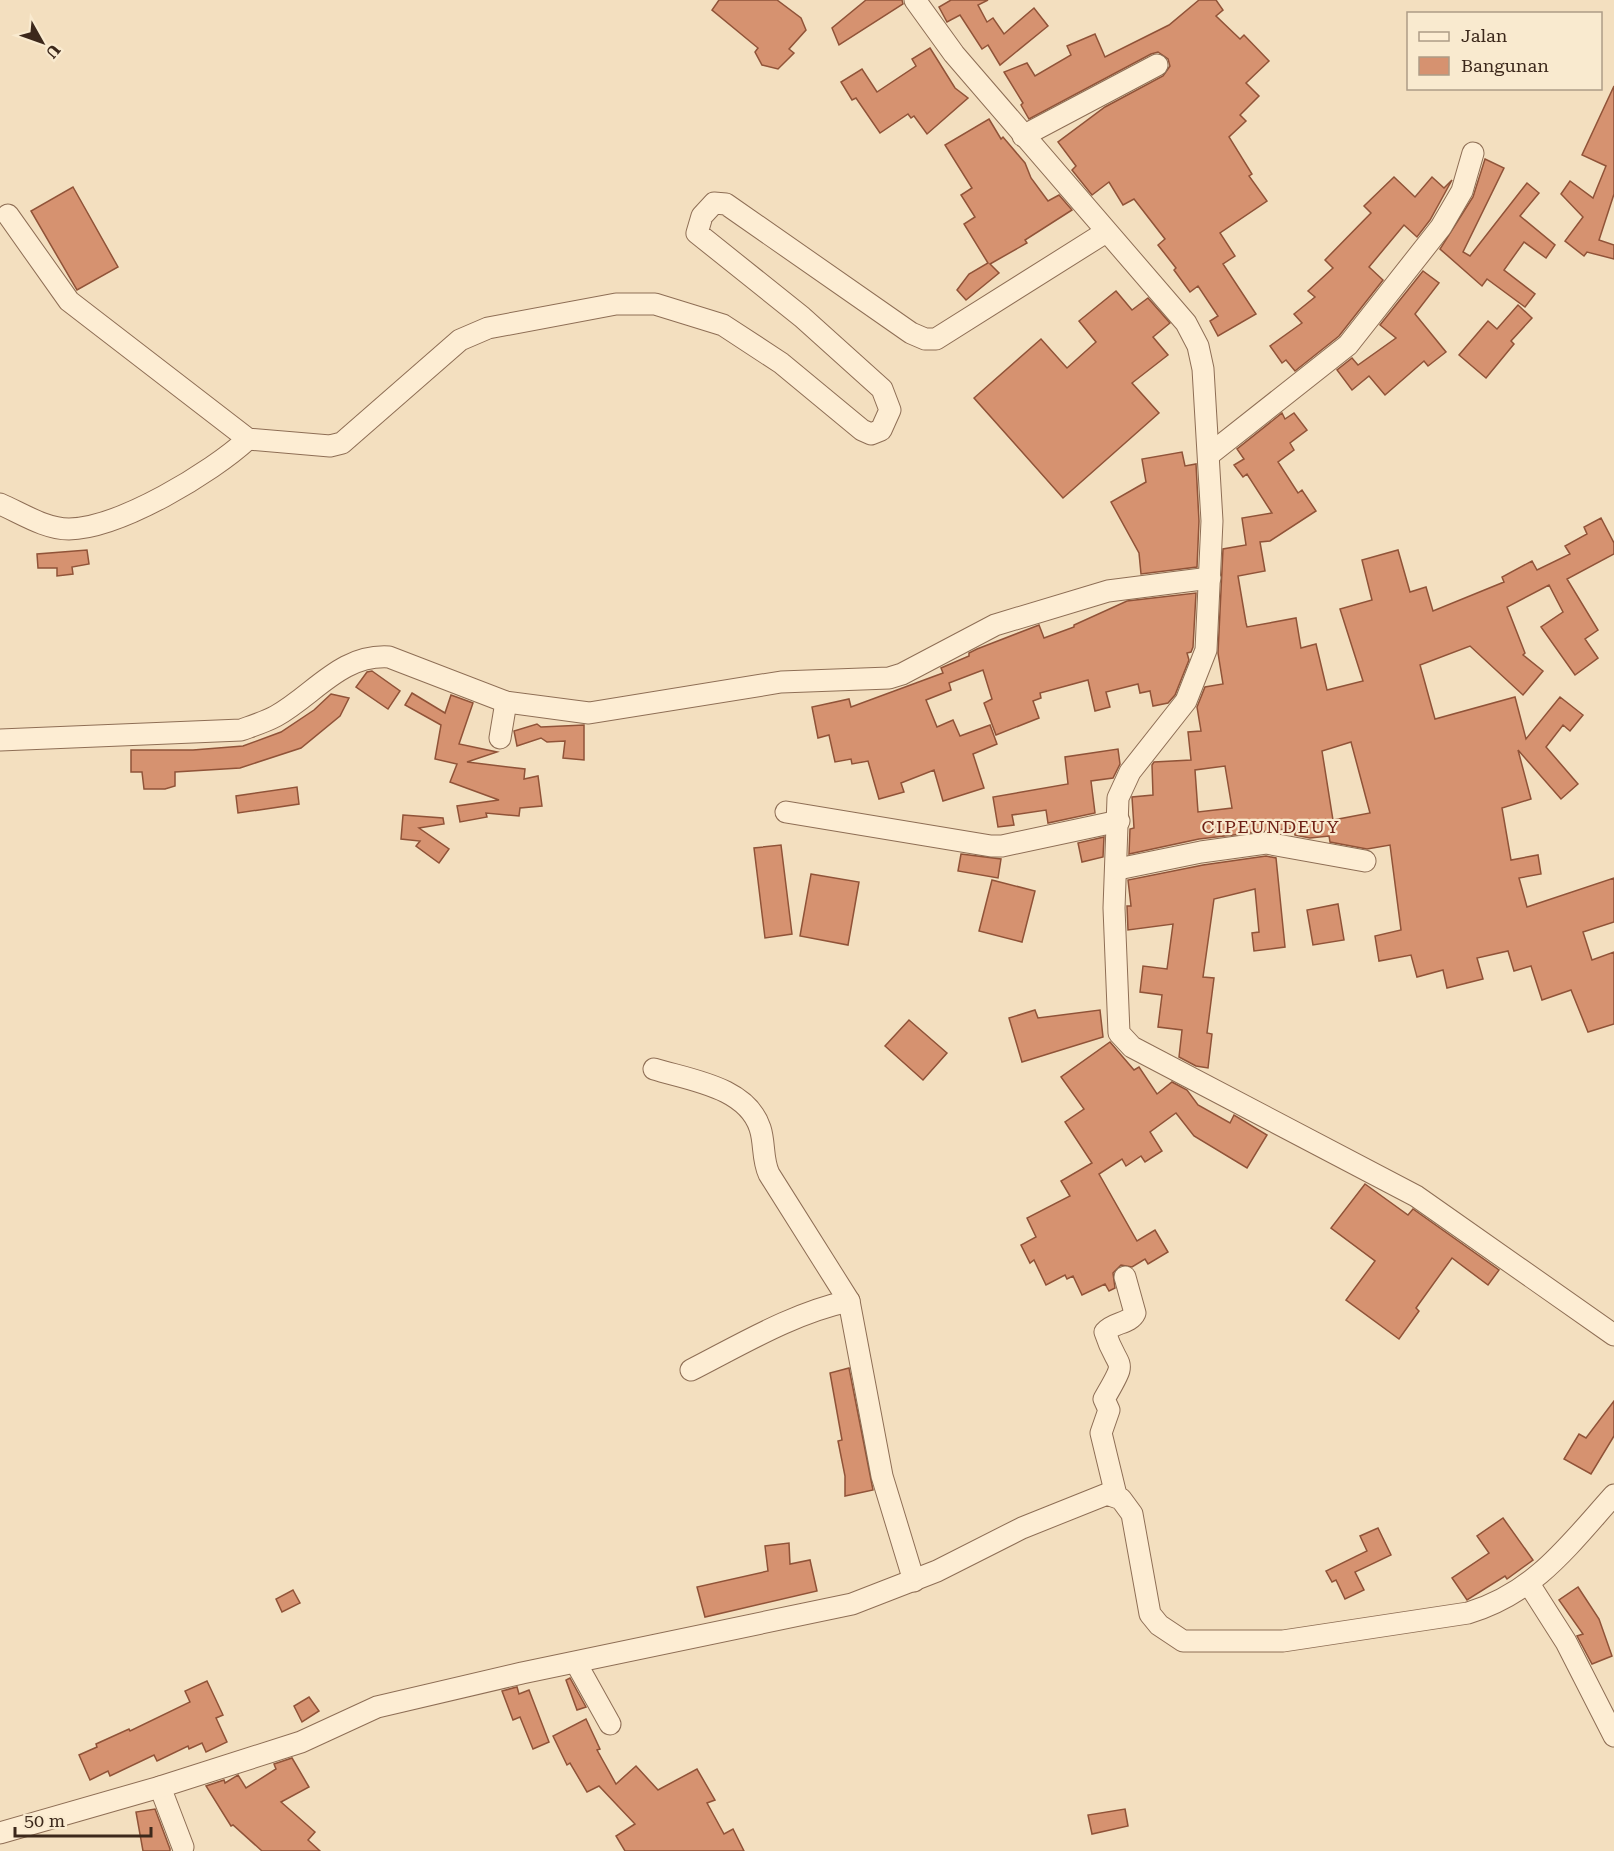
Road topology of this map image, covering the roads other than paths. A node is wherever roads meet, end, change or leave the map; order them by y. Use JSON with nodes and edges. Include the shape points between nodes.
{"nodes":[{"id":1,"x":915,"y":0,"type":"edge"},
{"id":2,"x":1157,"y":65,"type":"dead end"},
{"id":3,"x":1023,"y":136,"type":"junction"},
{"id":4,"x":1473,"y":153,"type":"dead end"},
{"id":5,"x":8,"y":215,"type":"dead end"},
{"id":6,"x":1106,"y":232,"type":"junction"},
{"id":7,"x":248,"y":439,"type":"junction"},
{"id":8,"x":1210,"y":454,"type":"junction"},
{"id":9,"x":0,"y":504,"type":"edge"},
{"id":10,"x":1210,"y":578,"type":"junction"},
{"id":11,"x":506,"y":702,"type":"junction"},
{"id":12,"x":500,"y":738,"type":"dead end"},
{"id":13,"x":0,"y":740,"type":"edge"},
{"id":14,"x":786,"y":812,"type":"dead end"},
{"id":15,"x":1119,"y":822,"type":"junction"},
{"id":16,"x":1365,"y":861,"type":"dead end"},
{"id":17,"x":1118,"y":869,"type":"junction"},
{"id":18,"x":654,"y":1069,"type":"dead end"},
{"id":19,"x":1125,"y":1277,"type":"dead end"},
{"id":20,"x":849,"y":1301,"type":"junction"},
{"id":21,"x":1614,"y":1335,"type":"edge"},
{"id":22,"x":691,"y":1370,"type":"dead end"},
{"id":23,"x":1116,"y":1495,"type":"junction"},
{"id":24,"x":1614,"y":1495,"type":"edge"},
{"id":25,"x":914,"y":1581,"type":"junction"},
{"id":26,"x":1529,"y":1584,"type":"junction"},
{"id":27,"x":576,"y":1663,"type":"junction"},
{"id":28,"x":610,"y":1724,"type":"dead end"},
{"id":29,"x":1614,"y":1736,"type":"edge"},
{"id":30,"x":160,"y":1787,"type":"junction"},
{"id":31,"x":0,"y":1833,"type":"edge"},
{"id":32,"x":183,"y":1847,"type":"dead end"}],
"edges":[{"from":1,"to":3,"type":"street","via":[[954,54]]},
{"from":2,"to":3,"type":"street"},
{"from":3,"to":6,"type":"street"},
{"from":4,"to":8,"type":"street","via":[[1462,191],[1441,227],[1348,345]]},
{"from":5,"to":7,"type":"street","via":[[69,301]]},
{"from":6,"to":7,"type":"street","via":[[936,339],[925,339],[726,204],[714,203],[702,216],[697,233],[802,317],[882,389],[890,410],[881,430],[871,434],[781,363],[723,325],[655,304],[616,304],[488,328],[460,340],[336,445]]},
{"from":6,"to":8,"type":"street","via":[[1140,266],[1186,323],[1198,346]]},
{"from":7,"to":9,"type":"street","via":[[227,457],[170,492],[109,522],[68,529]]},
{"from":8,"to":10,"type":"street"},
{"from":10,"to":11,"type":"street","via":[[1108,591],[995,625],[889,678],[781,682],[589,713]]},
{"from":10,"to":15,"type":"street","via":[[1206,650],[1198,675],[1186,701],[1130,771],[1118,798]]},
{"from":11,"to":12,"type":"street"},
{"from":11,"to":13,"type":"street","via":[[390,657],[372,656],[352,662],[276,716],[241,730]]},
{"from":14,"to":15,"type":"street","via":[[991,846]]},
{"from":15,"to":17,"type":"street"},
{"from":16,"to":17,"type":"street","via":[[1266,843]]},
{"from":17,"to":21,"type":"street","via":[[1114,908],[1117,1024],[1123,1039],[1242,1107],[1416,1197]]},
{"from":18,"to":20,"type":"street","via":[[718,1088],[750,1109],[760,1129],[763,1161],[769,1174]]},
{"from":19,"to":23,"type":"street","via":[[1135,1313],[1105,1332],[1121,1364],[1104,1399],[1109,1410],[1101,1433]]},
{"from":20,"to":22,"type":"street","via":[[791,1320]]},
{"from":20,"to":25,"type":"street","via":[[882,1476]]},
{"from":23,"to":25,"type":"street","via":[[1096,1496],[1073,1505]]},
{"from":23,"to":26,"type":"street","via":[[1132,1514],[1150,1614],[1183,1641],[1283,1641],[1468,1612],[1499,1602]]},
{"from":24,"to":26,"type":"street","via":[[1547,1570]]},
{"from":25,"to":27,"type":"street","via":[[852,1604]]},
{"from":26,"to":29,"type":"street","via":[[1566,1642]]},
{"from":27,"to":28,"type":"street"},
{"from":27,"to":30,"type":"street","via":[[377,1707],[301,1742]]},
{"from":30,"to":31,"type":"street"},
{"from":30,"to":32,"type":"street"}]}
